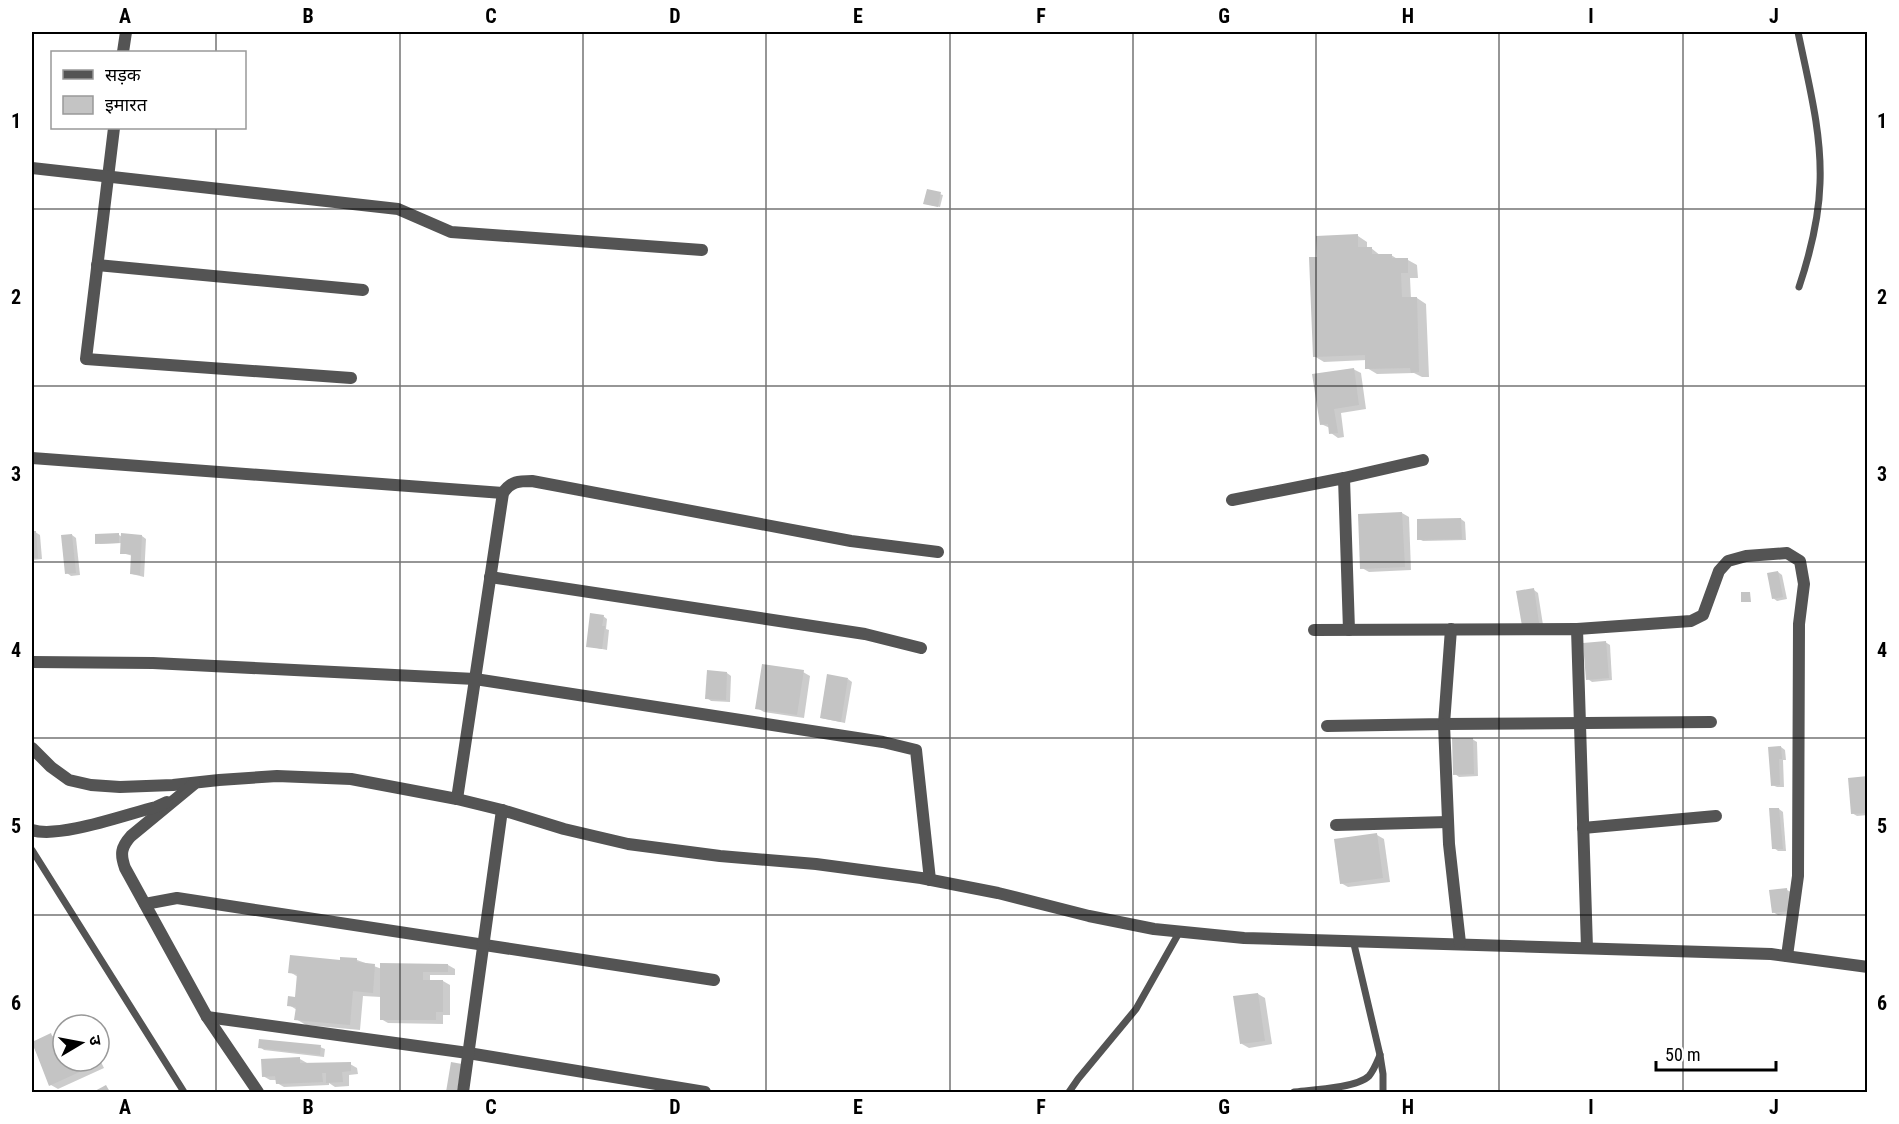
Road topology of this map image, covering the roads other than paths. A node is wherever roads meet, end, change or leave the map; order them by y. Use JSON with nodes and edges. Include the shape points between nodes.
{"nodes":[{"id":1,"x":126,"y":32,"type":"edge"},
{"id":2,"x":1798,"y":32,"type":"edge"},
{"id":3,"x":123,"y":51,"type":"edge"},
{"id":4,"x":114,"y":129,"type":"edge"},
{"id":5,"x":32,"y":168,"type":"edge"},
{"id":6,"x":108,"y":176,"type":"junction"},
{"id":7,"x":702,"y":250,"type":"dead end"},
{"id":8,"x":97,"y":265,"type":"junction"},
{"id":9,"x":1799,"y":287,"type":"dead end"},
{"id":10,"x":363,"y":290,"type":"dead end"},
{"id":11,"x":351,"y":378,"type":"dead end"},
{"id":12,"x":32,"y":458,"type":"edge"},
{"id":13,"x":1423,"y":460,"type":"dead end"},
{"id":14,"x":1344,"y":478,"type":"junction"},
{"id":15,"x":503,"y":493,"type":"junction"},
{"id":16,"x":1232,"y":500,"type":"dead end"},
{"id":17,"x":938,"y":552,"type":"dead end"},
{"id":18,"x":490,"y":577,"type":"junction"},
{"id":19,"x":1451,"y":629,"type":"junction"},
{"id":20,"x":1577,"y":629,"type":"junction"},
{"id":21,"x":1314,"y":630,"type":"dead end"},
{"id":22,"x":1349,"y":630,"type":"junction"},
{"id":23,"x":921,"y":648,"type":"dead end"},
{"id":24,"x":32,"y":662,"type":"edge"},
{"id":25,"x":475,"y":679,"type":"junction"},
{"id":26,"x":1711,"y":722,"type":"dead end"},
{"id":27,"x":1444,"y":724,"type":"junction"},
{"id":28,"x":1580,"y":724,"type":"junction"},
{"id":29,"x":1327,"y":726,"type":"dead end"},
{"id":30,"x":32,"y":748,"type":"edge"},
{"id":31,"x":194,"y":784,"type":"junction"},
{"id":32,"x":177,"y":798,"type":"junction"},
{"id":33,"x":457,"y":799,"type":"junction"},
{"id":34,"x":502,"y":810,"type":"junction"},
{"id":35,"x":1716,"y":816,"type":"dead end"},
{"id":36,"x":1448,"y":822,"type":"junction"},
{"id":37,"x":1336,"y":825,"type":"dead end"},
{"id":38,"x":1583,"y":828,"type":"junction"},
{"id":39,"x":32,"y":830,"type":"edge"},
{"id":40,"x":32,"y":850,"type":"edge"},
{"id":41,"x":930,"y":880,"type":"junction"},
{"id":42,"x":145,"y":904,"type":"junction"},
{"id":43,"x":1180,"y":931,"type":"junction"},
{"id":44,"x":1353,"y":940,"type":"junction"},
{"id":45,"x":1460,"y":943,"type":"junction"},
{"id":46,"x":484,"y":946,"type":"junction"},
{"id":47,"x":1587,"y":948,"type":"junction"},
{"id":48,"x":1787,"y":956,"type":"junction"},
{"id":49,"x":1868,"y":966,"type":"edge"},
{"id":50,"x":714,"y":980,"type":"dead end"},
{"id":51,"x":207,"y":1017,"type":"junction"},
{"id":52,"x":468,"y":1053,"type":"junction"},
{"id":53,"x":1380,"y":1054,"type":"junction"},
{"id":54,"x":184,"y":1092,"type":"edge"},
{"id":55,"x":258,"y":1092,"type":"edge"},
{"id":56,"x":463,"y":1092,"type":"edge"},
{"id":57,"x":705,"y":1092,"type":"edge"},
{"id":58,"x":1069,"y":1092,"type":"edge"},
{"id":59,"x":1294,"y":1092,"type":"edge"},
{"id":60,"x":1383,"y":1092,"type":"edge"}],
"edges":[{"from":1,"to":3,"type":"street"},
{"from":2,"to":9,"type":"lane","via":[[1820,153],[1820,185],[1810,254]]},
{"from":4,"to":6,"type":"street"},
{"from":5,"to":6,"type":"street"},
{"from":6,"to":7,"type":"street","via":[[398,209],[451,232]]},
{"from":6,"to":8,"type":"street"},
{"from":8,"to":10,"type":"street"},
{"from":8,"to":11,"type":"street","via":[[86,359]]},
{"from":12,"to":15,"type":"street"},
{"from":13,"to":14,"type":"street"},
{"from":14,"to":16,"type":"street"},
{"from":14,"to":22,"type":"street"},
{"from":15,"to":17,"type":"street","via":[[509,484],[532,481],[851,541]]},
{"from":15,"to":18,"type":"street"},
{"from":18,"to":23,"type":"street","via":[[865,634]]},
{"from":18,"to":25,"type":"street"},
{"from":19,"to":20,"type":"street"},
{"from":19,"to":22,"type":"street"},
{"from":19,"to":27,"type":"street"},
{"from":20,"to":28,"type":"street"},
{"from":20,"to":48,"type":"street","via":[[1690,621],[1703,615],[1719,571],[1728,561],[1787,553],[1800,561],[1804,584],[1799,624],[1798,876]]},
{"from":21,"to":22,"type":"street"},
{"from":24,"to":25,"type":"street","via":[[153,663]]},
{"from":25,"to":33,"type":"street"},
{"from":25,"to":41,"type":"street","via":[[916,750]]},
{"from":26,"to":28,"type":"street"},
{"from":27,"to":28,"type":"street"},
{"from":27,"to":29,"type":"street"},
{"from":27,"to":36,"type":"street"},
{"from":28,"to":38,"type":"street"},
{"from":30,"to":31,"type":"street","via":[[69,780],[120,787]]},
{"from":31,"to":32,"type":"street"},
{"from":31,"to":33,"type":"street","via":[[277,776],[351,779]]},
{"from":32,"to":39,"type":"street","via":[[71,829],[39,833]]},
{"from":32,"to":42,"type":"street","via":[[124,844],[123,862]]},
{"from":33,"to":34,"type":"street"},
{"from":34,"to":41,"type":"street","via":[[628,844]]},
{"from":34,"to":46,"type":"street"},
{"from":35,"to":38,"type":"street"},
{"from":36,"to":37,"type":"street"},
{"from":36,"to":45,"type":"street"},
{"from":38,"to":47,"type":"street"},
{"from":40,"to":54,"type":"lane"},
{"from":41,"to":43,"type":"street","via":[[1089,916]]},
{"from":42,"to":46,"type":"street","via":[[177,898]]},
{"from":42,"to":51,"type":"street"},
{"from":43,"to":44,"type":"street","via":[[1244,938]]},
{"from":43,"to":58,"type":"lane","via":[[1136,1009]]},
{"from":44,"to":45,"type":"street"},
{"from":44,"to":53,"type":"lane"},
{"from":45,"to":47,"type":"street"},
{"from":46,"to":50,"type":"street"},
{"from":46,"to":52,"type":"street"},
{"from":47,"to":48,"type":"street"},
{"from":48,"to":49,"type":"street"},
{"from":51,"to":52,"type":"street"},
{"from":51,"to":55,"type":"street"},
{"from":52,"to":56,"type":"street"},
{"from":52,"to":57,"type":"street"},
{"from":53,"to":59,"type":"lane","via":[[1366,1078]]},
{"from":53,"to":60,"type":"lane"}]}
